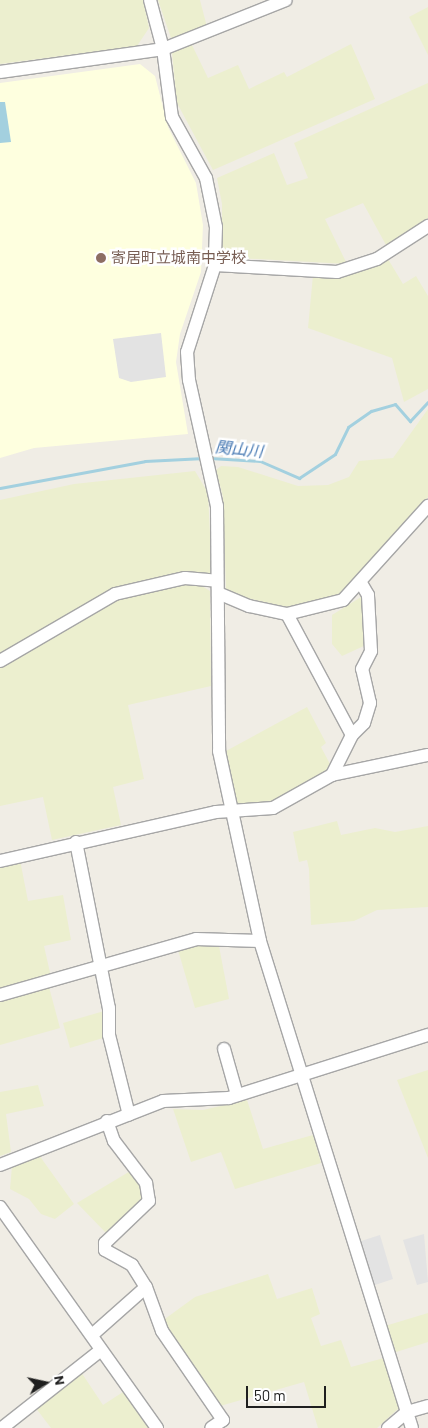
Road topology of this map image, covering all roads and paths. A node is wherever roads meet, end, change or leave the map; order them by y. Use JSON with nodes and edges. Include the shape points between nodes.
{"nodes":[{"id":1,"x":150,"y":0,"type":"edge"},
{"id":2,"x":286,"y":0,"type":"edge"},
{"id":3,"x":163,"y":49,"type":"junction"},
{"id":4,"x":0,"y":72,"type":"edge"},
{"id":5,"x":428,"y":226,"type":"edge"},
{"id":6,"x":215,"y":265,"type":"junction"},
{"id":7,"x":428,"y":506,"type":"edge"},
{"id":8,"x":362,"y":583,"type":"junction"},
{"id":9,"x":218,"y":587,"type":"junction"},
{"id":10,"x":287,"y":614,"type":"junction"},
{"id":11,"x":0,"y":661,"type":"edge"},
{"id":12,"x":352,"y":735,"type":"junction"},
{"id":13,"x":428,"y":755,"type":"edge"},
{"id":14,"x":332,"y":775,"type":"junction"},
{"id":15,"x":230,"y":810,"type":"junction"},
{"id":16,"x":76,"y":842,"type":"junction"},
{"id":17,"x":0,"y":862,"type":"edge"},
{"id":18,"x":260,"y":941,"type":"junction"},
{"id":19,"x":100,"y":969,"type":"junction"},
{"id":20,"x":0,"y":995,"type":"edge"},
{"id":21,"x":428,"y":1035,"type":"edge"},
{"id":22,"x":224,"y":1049,"type":"dead end"},
{"id":23,"x":299,"y":1074,"type":"junction"},
{"id":24,"x":237,"y":1095,"type":"junction"},
{"id":25,"x":129,"y":1114,"type":"junction"},
{"id":26,"x":107,"y":1121,"type":"junction"},
{"id":27,"x":0,"y":1164,"type":"edge"},
{"id":28,"x":0,"y":1207,"type":"edge"},
{"id":29,"x":146,"y":1287,"type":"junction"},
{"id":30,"x":92,"y":1335,"type":"junction"},
{"id":31,"x":101,"y":1350,"type":"junction"},
{"id":32,"x":428,"y":1406,"type":"edge"},
{"id":33,"x":407,"y":1412,"type":"junction"},
{"id":34,"x":2,"y":1428,"type":"edge"},
{"id":35,"x":157,"y":1428,"type":"edge"},
{"id":36,"x":211,"y":1428,"type":"edge"},
{"id":37,"x":388,"y":1428,"type":"edge"},
{"id":38,"x":412,"y":1428,"type":"edge"}],
"edges":[{"from":1,"to":3,"type":"street"},
{"from":2,"to":3,"type":"street"},
{"from":3,"to":4,"type":"street"},
{"from":3,"to":6,"type":"street","via":[[172,117],[210,193],[216,227]]},
{"from":5,"to":6,"type":"street","via":[[377,259],[337,272]]},
{"from":6,"to":9,"type":"street","via":[[187,352],[218,506]]},
{"from":7,"to":8,"type":"street"},
{"from":8,"to":10,"type":"street","via":[[343,600]]},
{"from":8,"to":12,"type":"street","via":[[368,595],[371,651],[362,669],[370,703],[364,723]]},
{"from":9,"to":10,"type":"street","via":[[249,606]]},
{"from":9,"to":11,"type":"street","via":[[185,578],[115,594]]},
{"from":9,"to":15,"type":"street","via":[[215,723]]},
{"from":10,"to":12,"type":"street"},
{"from":12,"to":14,"type":"street"},
{"from":13,"to":14,"type":"street"},
{"from":14,"to":15,"type":"street","via":[[273,808]]},
{"from":15,"to":16,"type":"street"},
{"from":15,"to":18,"type":"street"},
{"from":16,"to":17,"type":"street"},
{"from":16,"to":19,"type":"street"},
{"from":18,"to":19,"type":"street","via":[[196,939]]},
{"from":18,"to":23,"type":"street"},
{"from":19,"to":20,"type":"street"},
{"from":19,"to":25,"type":"street","via":[[109,1035]]},
{"from":21,"to":23,"type":"street"},
{"from":22,"to":24,"type":"street"},
{"from":23,"to":24,"type":"street"},
{"from":23,"to":33,"type":"street"},
{"from":24,"to":25,"type":"street","via":[[206,1101],[163,1101]]},
{"from":25,"to":26,"type":"street"},
{"from":26,"to":27,"type":"street"},
{"from":26,"to":29,"type":"street","via":[[114,1141],[146,1183],[149,1201],[105,1243],[105,1250],[132,1264]]},
{"from":28,"to":30,"type":"street"},
{"from":29,"to":30,"type":"street"},
{"from":29,"to":36,"type":"street","via":[[162,1332],[223,1420]]},
{"from":30,"to":31,"type":"street"},
{"from":31,"to":34,"type":"street"},
{"from":31,"to":35,"type":"street"},
{"from":32,"to":33,"type":"street"},
{"from":33,"to":37,"type":"street"},
{"from":33,"to":38,"type":"street"}]}
